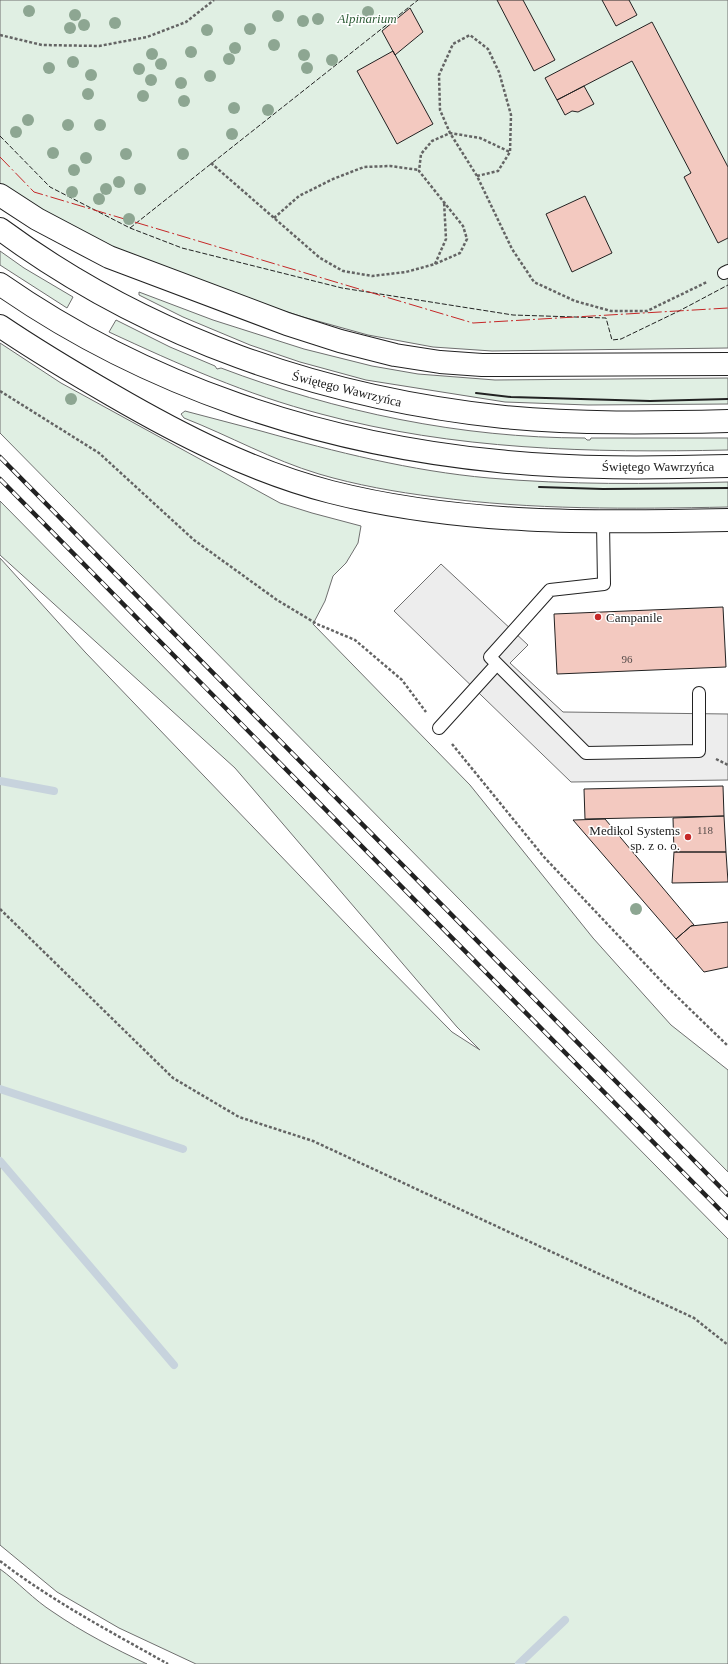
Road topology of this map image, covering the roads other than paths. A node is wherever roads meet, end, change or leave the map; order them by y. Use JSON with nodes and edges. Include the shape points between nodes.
{"nodes":[{"id":1,"x":0,"y":195,"type":"edge"},
{"id":2,"x":0,"y":230,"type":"edge"},
{"id":3,"x":0,"y":284,"type":"edge"},
{"id":4,"x":0,"y":326,"type":"edge"},
{"id":5,"x":728,"y":364,"type":"edge"},
{"id":6,"x":728,"y":421,"type":"edge"},
{"id":7,"x":728,"y":466,"type":"edge"},
{"id":8,"x":728,"y":520,"type":"edge"},
{"id":9,"x":603,"y":523,"type":"junction"},
{"id":10,"x":497,"y":664,"type":"junction"},
{"id":11,"x":699,"y":693,"type":"dead end"},
{"id":12,"x":439,"y":728,"type":"road end"}],
"edges":[{"from":1,"to":5,"type":"main road","via":[[37,219],[109,257],[287,324],[395,355],[482,365]]},
{"from":2,"to":6,"type":"main road","name":"Świętego Wawrzyńca","via":[[56,268],[148,318],[228,354],[317,383],[408,404],[506,417],[601,421]]},
{"from":3,"to":7,"type":"main road","name":"Świętego Wawrzyńca","via":[[81,334],[141,365],[200,391],[262,413],[372,443],[498,462],[555,465]]},
{"from":4,"to":9,"type":"main road","via":[[70,371],[201,444],[284,477],[379,503],[492,518]]},
{"from":8,"to":9,"type":"main road"},
{"from":9,"to":10,"type":"lane","via":[[604,584],[550,590],[490,657]]},
{"from":10,"to":11,"type":"lane","via":[[586,753],[699,751]]},
{"from":10,"to":12,"type":"lane"}]}
